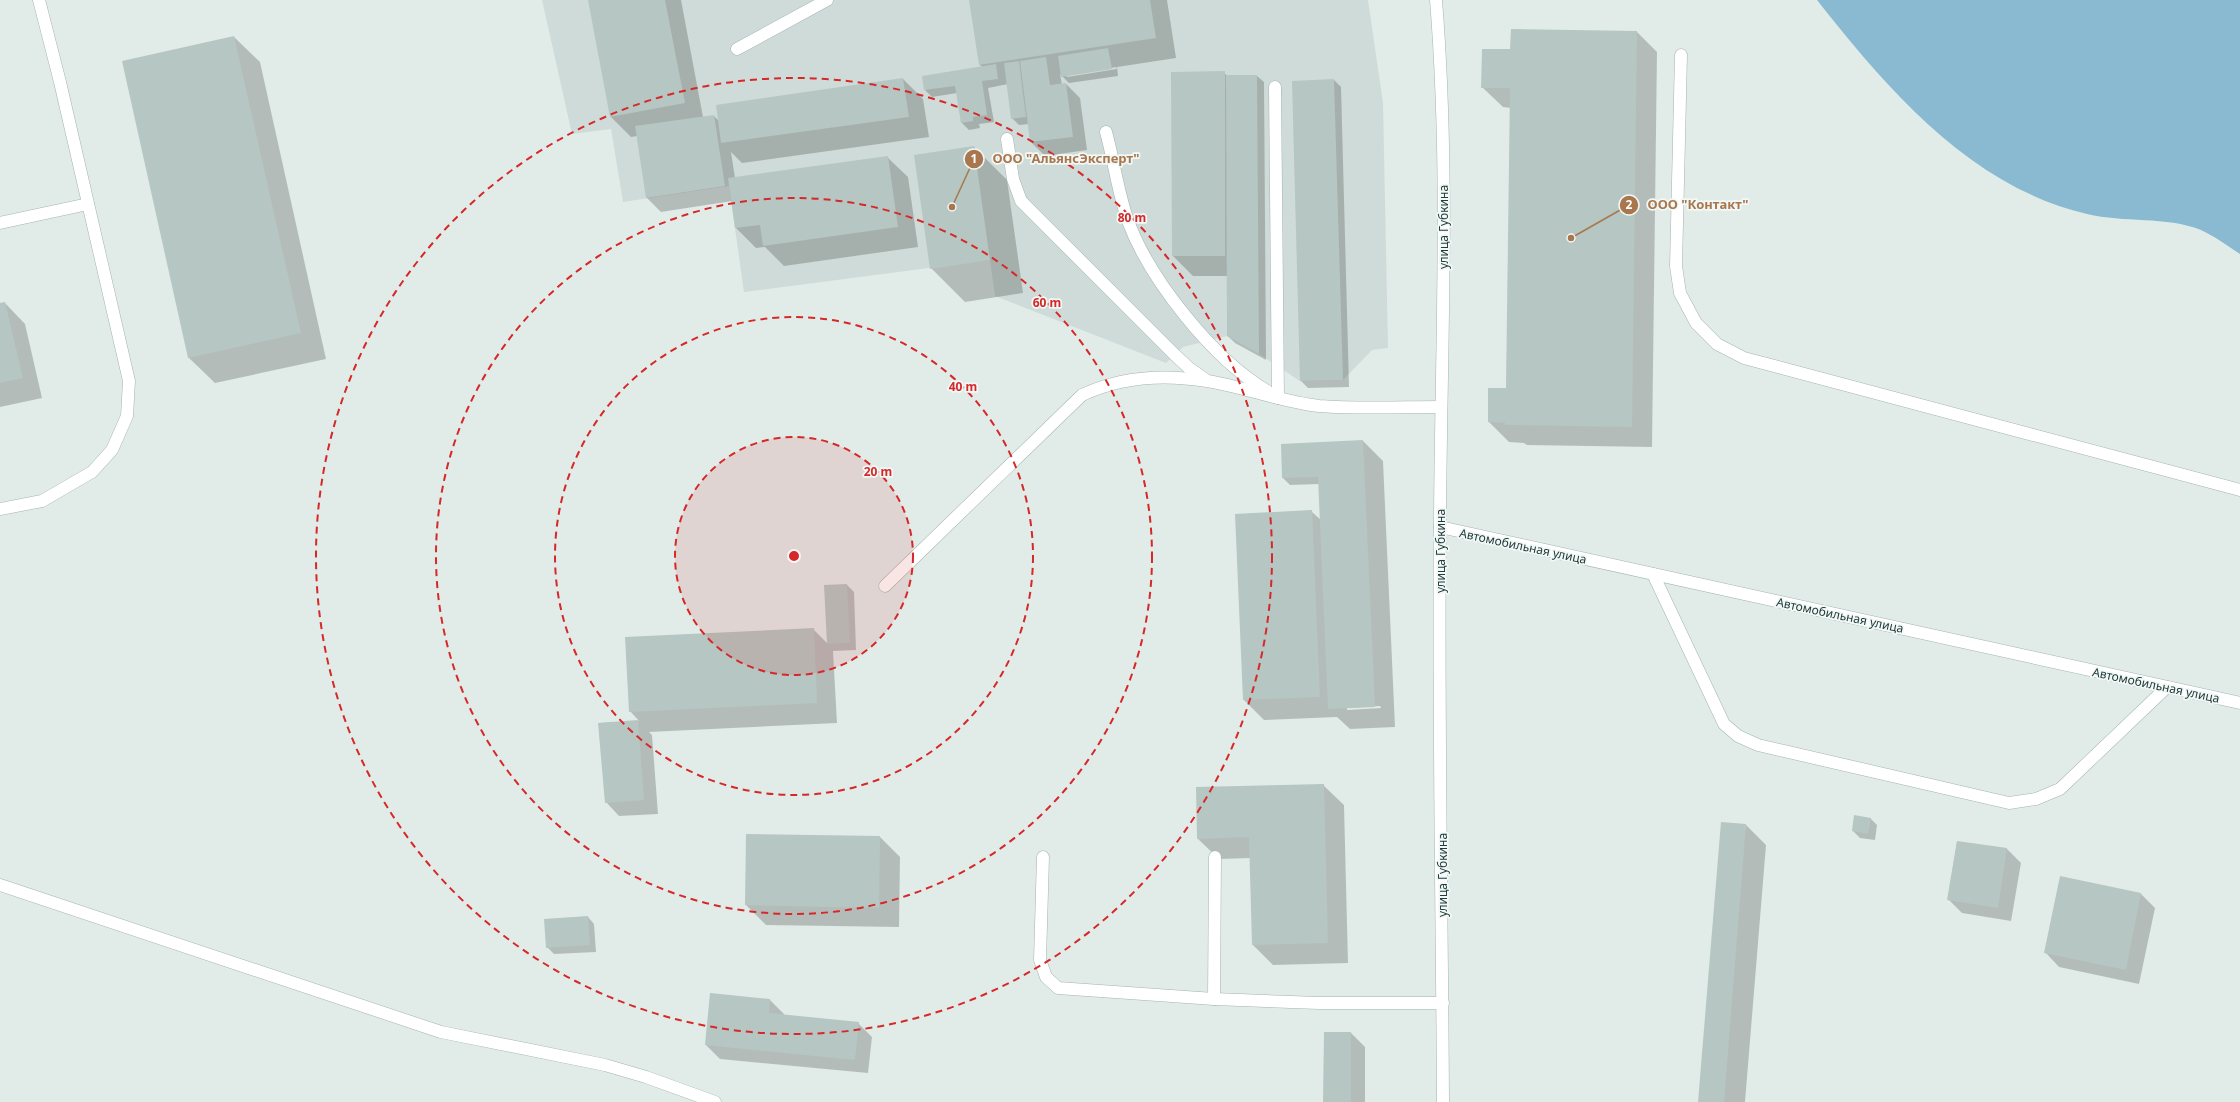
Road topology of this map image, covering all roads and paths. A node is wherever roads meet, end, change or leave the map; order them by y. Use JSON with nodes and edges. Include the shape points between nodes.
{"nodes":[{"id":1,"x":39,"y":0,"type":"edge"},
{"id":2,"x":827,"y":0,"type":"edge"},
{"id":3,"x":1436,"y":0,"type":"edge"},
{"id":4,"x":737,"y":49,"type":"dead end"},
{"id":5,"x":1681,"y":56,"type":"dead end"},
{"id":6,"x":1275,"y":87,"type":"dead end"},
{"id":7,"x":1106,"y":132,"type":"dead end"},
{"id":8,"x":1007,"y":139,"type":"dead end"},
{"id":9,"x":88,"y":204,"type":"junction"},
{"id":10,"x":0,"y":224,"type":"edge"},
{"id":11,"x":1207,"y":381,"type":"junction"},
{"id":12,"x":1278,"y":398,"type":"junction"},
{"id":13,"x":1441,"y":407,"type":"junction"},
{"id":14,"x":2240,"y":490,"type":"edge"},
{"id":15,"x":0,"y":509,"type":"edge"},
{"id":16,"x":1440,"y":527,"type":"junction"},
{"id":17,"x":1653,"y":574,"type":"junction"},
{"id":18,"x":885,"y":586,"type":"dead end"},
{"id":19,"x":2167,"y":688,"type":"junction"},
{"id":20,"x":2240,"y":703,"type":"edge"},
{"id":21,"x":1043,"y":857,"type":"dead end"},
{"id":22,"x":1215,"y":857,"type":"dead end"},
{"id":23,"x":0,"y":885,"type":"edge"},
{"id":24,"x":1214,"y":999,"type":"junction"},
{"id":25,"x":1442,"y":1003,"type":"junction"},
{"id":26,"x":715,"y":1102,"type":"edge"},
{"id":27,"x":1443,"y":1102,"type":"edge"}],
"edges":[{"from":1,"to":9,"type":"street"},
{"from":2,"to":4,"type":"street"},
{"from":3,"to":13,"type":"street","name":"улица Губкина","via":[[1440,42],[1443,200]]},
{"from":5,"to":14,"type":"street","via":[[1676,266],[1680,293],[1696,323],[1717,344],[1744,358]]},
{"from":6,"to":12,"type":"street"},
{"from":7,"to":12,"type":"street","via":[[1128,221],[1146,259],[1209,344],[1251,382]]},
{"from":8,"to":11,"type":"street","via":[[1013,179],[1021,201],[1175,355]]},
{"from":9,"to":10,"type":"street"},
{"from":9,"to":15,"type":"street","via":[[129,381],[127,416],[112,450],[92,472],[42,501]]},
{"from":11,"to":12,"type":"street"},
{"from":11,"to":18,"type":"street","via":[[1167,377],[1138,378],[1103,385],[1082,395]]},
{"from":12,"to":13,"type":"street","via":[[1320,406]]},
{"from":13,"to":16,"type":"street","name":"улица Губкина"},
{"from":16,"to":17,"type":"street","name":"Автомобильная улица"},
{"from":16,"to":25,"type":"street","name":"улица Губкина"},
{"from":17,"to":19,"type":"street","name":"Автомобильная улица"},
{"from":17,"to":19,"type":"street","via":[[1724,724],[1738,736],[1758,745],[2009,803],[2036,799],[2060,789]]},
{"from":19,"to":20,"type":"street","name":"Автомобильная улица"},
{"from":21,"to":24,"type":"street","via":[[1040,960],[1046,977],[1058,988]]},
{"from":22,"to":24,"type":"street"},
{"from":23,"to":26,"type":"street","via":[[440,1032],[605,1065]]},
{"from":24,"to":25,"type":"street"},
{"from":25,"to":27,"type":"street","name":"улица Губкина"}]}
